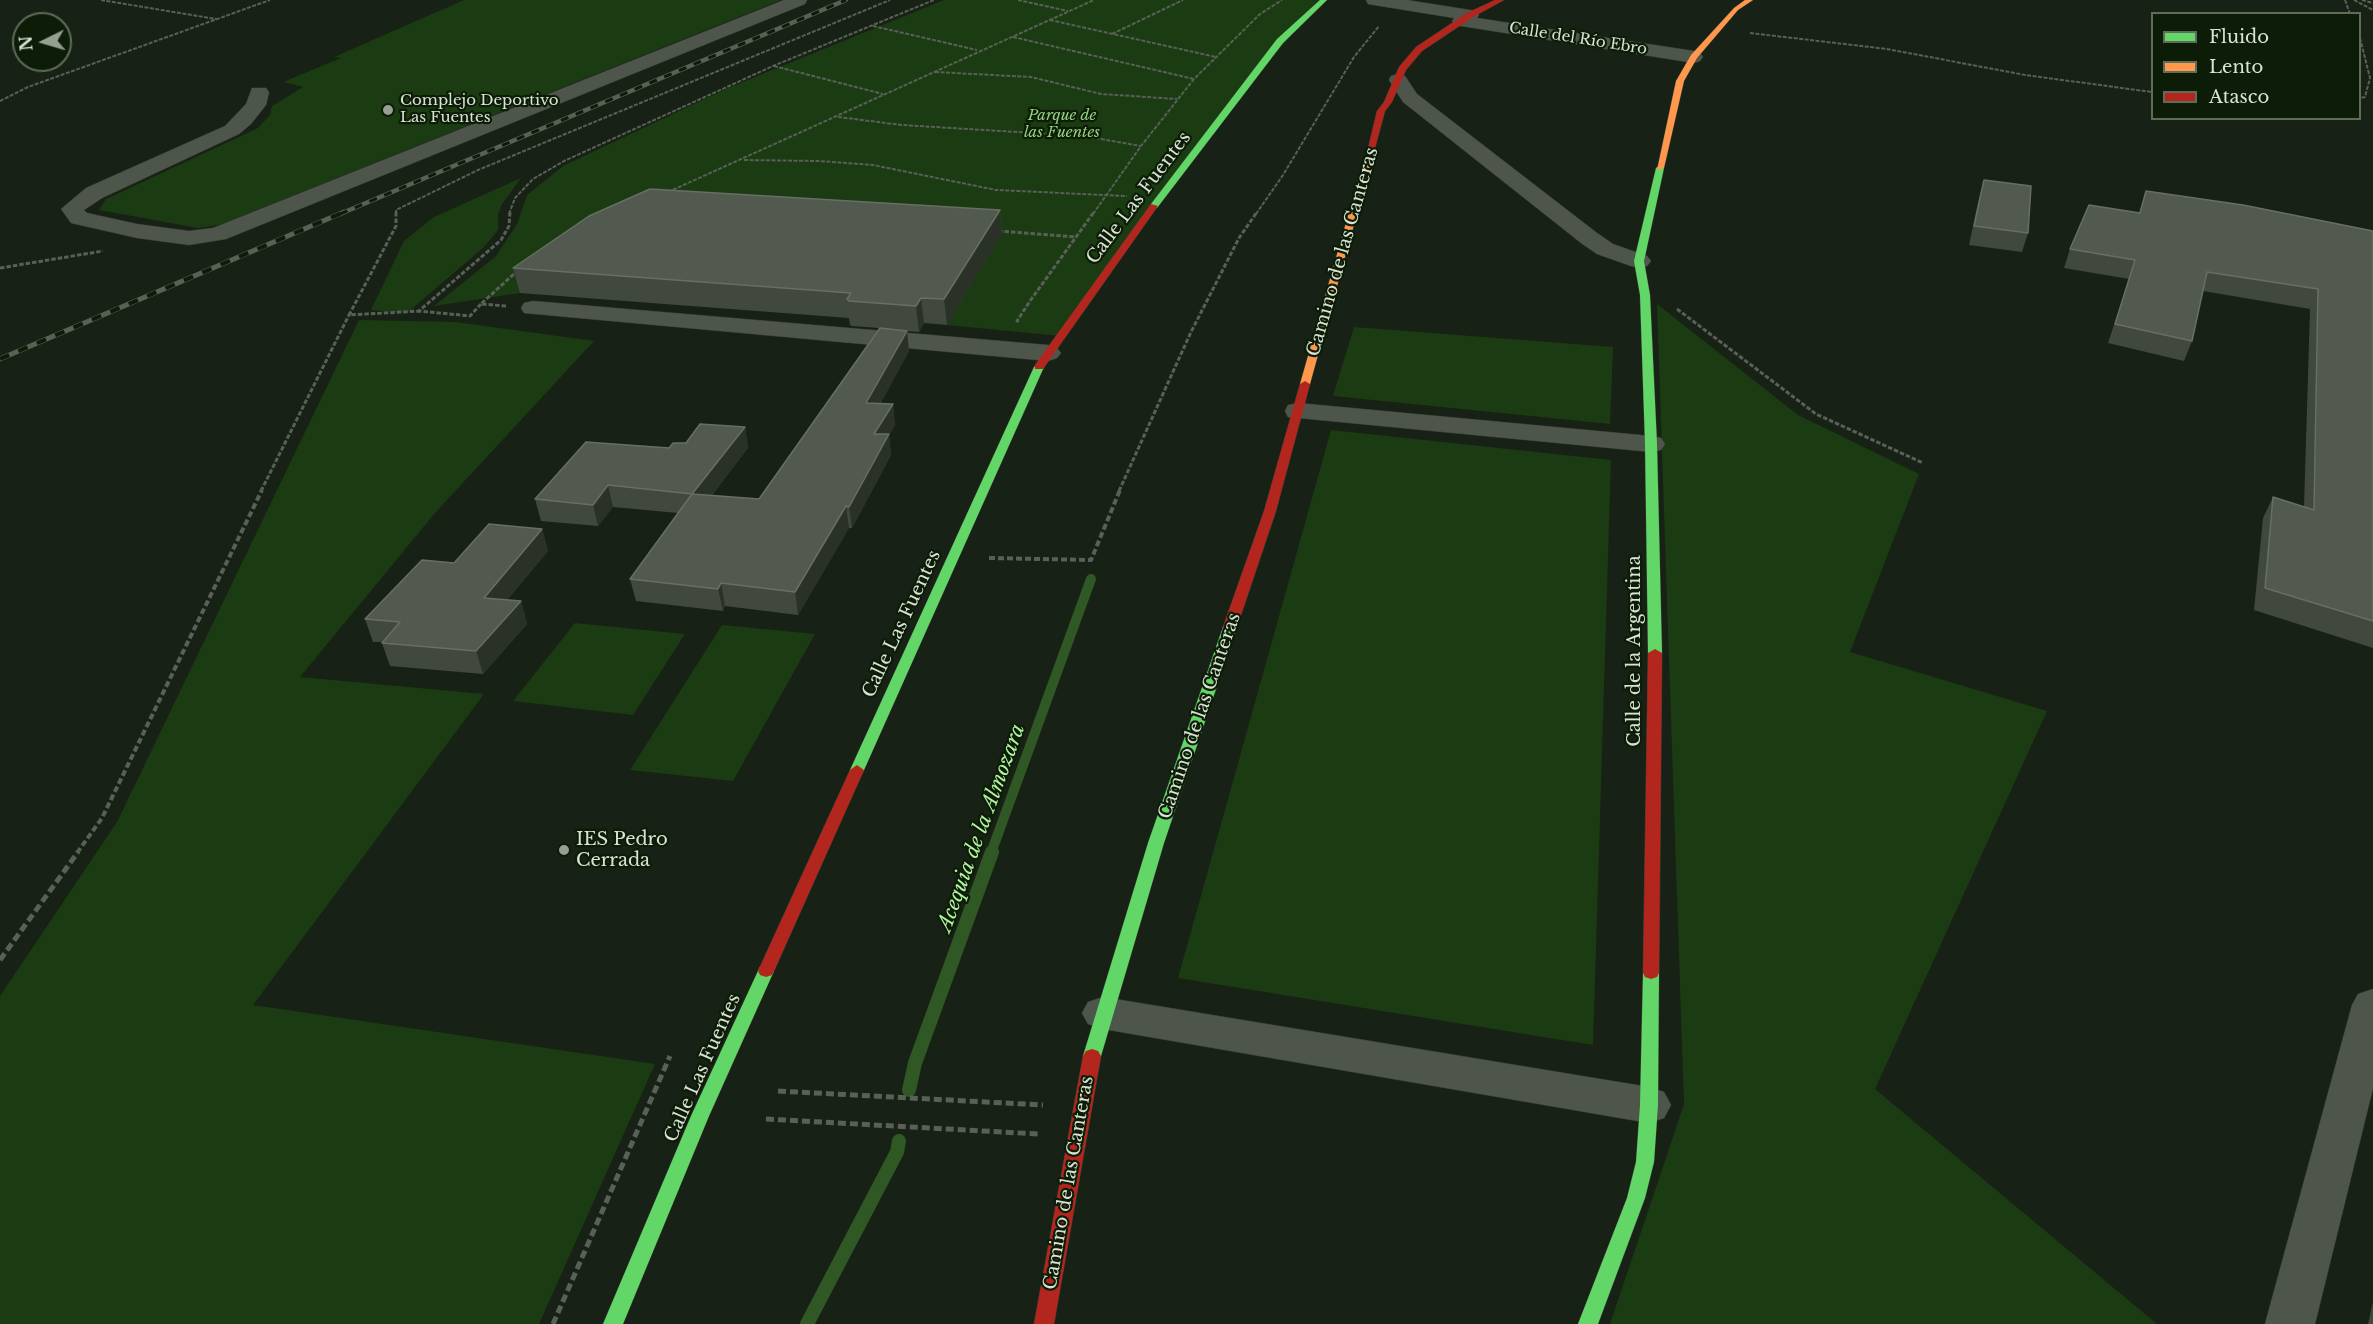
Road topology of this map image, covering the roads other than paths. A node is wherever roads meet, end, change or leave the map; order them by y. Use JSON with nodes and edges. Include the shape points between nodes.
{"nodes":[{"id":1,"x":799,"y":0,"type":"edge"},
{"id":2,"x":1324,"y":0,"type":"edge"},
{"id":3,"x":1374,"y":0,"type":"edge"},
{"id":4,"x":1501,"y":0,"type":"edge"},
{"id":5,"x":1750,"y":0,"type":"edge"},
{"id":6,"x":1466,"y":18,"type":"junction"},
{"id":7,"x":1694,"y":57,"type":"junction"},
{"id":8,"x":1398,"y":80,"type":"junction"},
{"id":9,"x":259,"y":92,"type":"dead end"},
{"id":10,"x":1424,"y":109,"type":"junction"},
{"id":11,"x":1383,"y":110,"type":"junction"},
{"id":12,"x":1640,"y":261,"type":"junction"},
{"id":13,"x":533,"y":308,"type":"road end"},
{"id":14,"x":1048,"y":353,"type":"junction"},
{"id":15,"x":1299,"y":411,"type":"junction"},
{"id":16,"x":1651,"y":444,"type":"junction"},
{"id":17,"x":2373,"y":1005,"type":"edge"},
{"id":18,"x":1103,"y":1013,"type":"junction"},
{"id":19,"x":1649,"y":1105,"type":"junction"},
{"id":20,"x":613,"y":1324,"type":"edge"},
{"id":21,"x":1044,"y":1324,"type":"edge"},
{"id":22,"x":1588,"y":1324,"type":"edge"},
{"id":23,"x":2290,"y":1324,"type":"edge"}],
"edges":[{"from":1,"to":9,"type":"street","via":[[218,234],[189,238],[137,231],[79,218],[72,209],[94,194],[232,130],[256,105]]},
{"from":2,"to":14,"type":"street","name":"Calle Las Fuentes","via":[[1280,41]]},
{"from":3,"to":6,"type":"street","name":"Calle del Río Ebro"},
{"from":4,"to":6,"type":"street","name":"Camino de las Canteras"},
{"from":5,"to":7,"type":"street","name":"Calle de la Argentina","via":[[1736,9]]},
{"from":6,"to":7,"type":"street","name":"Calle del Río Ebro"},
{"from":6,"to":8,"type":"street","name":"Camino de las Canteras","via":[[1419,49]]},
{"from":7,"to":12,"type":"street","name":"Calle de la Argentina","via":[[1680,81]]},
{"from":8,"to":10,"type":"street"},
{"from":8,"to":11,"type":"street","name":"Camino de las Canteras"},
{"from":10,"to":11,"type":"street"},
{"from":10,"to":12,"type":"street","via":[[1589,238],[1605,249]]},
{"from":11,"to":15,"type":"street","name":"Camino de las Canteras"},
{"from":12,"to":16,"type":"street","name":"Calle de la Argentina"},
{"from":13,"to":14,"type":"street"},
{"from":14,"to":20,"type":"street","name":"Calle Las Fuentes","via":[[700,1116]]},
{"from":15,"to":16,"type":"street"},
{"from":15,"to":18,"type":"street","name":"Camino de las Canteras","via":[[1270,511],[1156,843]]},
{"from":16,"to":19,"type":"street","name":"Calle de la Argentina","via":[[1655,667]]},
{"from":17,"to":23,"type":"street"},
{"from":18,"to":19,"type":"street"},
{"from":18,"to":21,"type":"street","name":"Camino de las Canteras","via":[[1079,1120]]},
{"from":19,"to":22,"type":"street","name":"Calle de la Argentina","via":[[1645,1162],[1636,1198]]}]}
